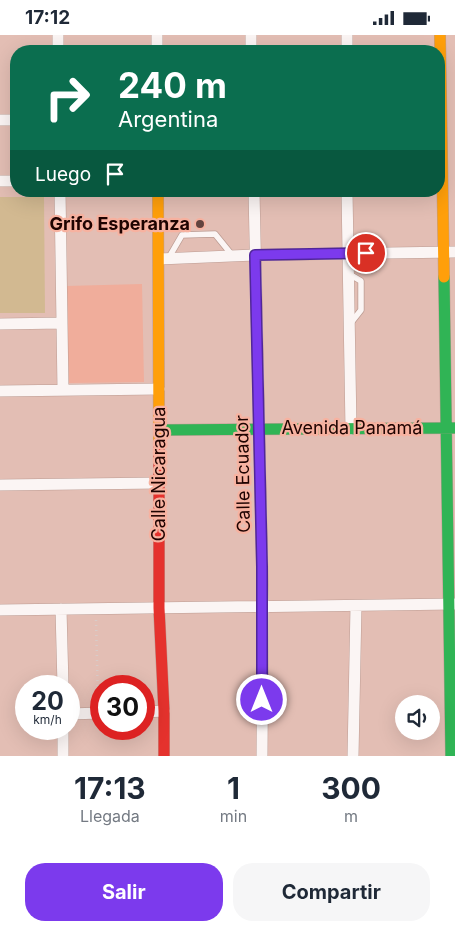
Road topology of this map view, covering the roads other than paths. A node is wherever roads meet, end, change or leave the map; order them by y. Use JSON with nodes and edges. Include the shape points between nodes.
{"nodes":[{"id":1,"x":445,"y":156,"type":"edge"},
{"id":2,"x":60,"y":197,"type":"edge"},
{"id":3,"x":158,"y":197,"type":"edge"},
{"id":4,"x":254,"y":197,"type":"edge"},
{"id":5,"x":347,"y":197,"type":"edge"},
{"id":6,"x":449,"y":252,"type":"edge"},
{"id":7,"x":347,"y":254,"type":"junction"},
{"id":8,"x":255,"y":255,"type":"junction"},
{"id":9,"x":233,"y":256,"type":"junction"},
{"id":10,"x":163,"y":259,"type":"junction"},
{"id":11,"x":62,"y":323,"type":"junction"},
{"id":12,"x":0,"y":324,"type":"edge"},
{"id":13,"x":159,"y":389,"type":"junction"},
{"id":14,"x":63,"y":390,"type":"junction"},
{"id":15,"x":0,"y":391,"type":"edge"},
{"id":16,"x":260,"y":428,"type":"junction"},
{"id":17,"x":450,"y":428,"type":"edge"},
{"id":18,"x":351,"y":429,"type":"junction"},
{"id":19,"x":159,"y":430,"type":"junction"},
{"id":20,"x":159,"y":483,"type":"junction"},
{"id":21,"x":0,"y":485,"type":"edge"},
{"id":22,"x":452,"y":604,"type":"edge"},
{"id":23,"x":356,"y":605,"type":"junction"},
{"id":24,"x":263,"y":607,"type":"junction"},
{"id":25,"x":159,"y":608,"type":"junction"},
{"id":26,"x":62,"y":609,"type":"junction"},
{"id":27,"x":0,"y":610,"type":"edge"},
{"id":28,"x":63,"y":675,"type":"edge"},
{"id":29,"x":155,"y":711,"type":"edge"},
{"id":30,"x":164,"y":711,"type":"junction"},
{"id":31,"x":63,"y":740,"type":"edge"},
{"id":32,"x":63,"y":756,"type":"edge"},
{"id":33,"x":164,"y":756,"type":"edge"},
{"id":34,"x":262,"y":756,"type":"edge"},
{"id":35,"x":353,"y":756,"type":"edge"},
{"id":36,"x":450,"y":756,"type":"edge"}],
"edges":[{"from":1,"to":6,"type":"street"},
{"from":2,"to":11,"type":"street"},
{"from":3,"to":10,"type":"street","name":"Calle Nicaragua"},
{"from":4,"to":8,"type":"street","name":"Calle Ecuador"},
{"from":5,"to":7,"type":"street"},
{"from":6,"to":7,"type":"street"},
{"from":6,"to":17,"type":"street"},
{"from":7,"to":8,"type":"street"},
{"from":7,"to":18,"type":"street"},
{"from":8,"to":9,"type":"street"},
{"from":8,"to":16,"type":"street","name":"Calle Ecuador"},
{"from":9,"to":10,"type":"street"},
{"from":9,"to":10,"type":"lane","via":[[216,234],[182,235]]},
{"from":10,"to":13,"type":"street","name":"Calle Nicaragua"},
{"from":11,"to":12,"type":"street"},
{"from":11,"to":14,"type":"street"},
{"from":13,"to":14,"type":"street"},
{"from":13,"to":19,"type":"street","name":"Calle Nicaragua"},
{"from":14,"to":15,"type":"street"},
{"from":16,"to":18,"type":"street","name":"Avenida Panamá"},
{"from":16,"to":19,"type":"street","name":"Avenida Panamá"},
{"from":16,"to":24,"type":"street","name":"Calle Ecuador"},
{"from":17,"to":18,"type":"street","name":"Avenida Panamá"},
{"from":17,"to":22,"type":"street"},
{"from":19,"to":20,"type":"street","name":"Calle Nicaragua"},
{"from":20,"to":21,"type":"street"},
{"from":20,"to":25,"type":"street","name":"Calle Nicaragua"},
{"from":22,"to":23,"type":"street"},
{"from":22,"to":36,"type":"street"},
{"from":23,"to":24,"type":"street"},
{"from":23,"to":35,"type":"street"},
{"from":24,"to":25,"type":"street"},
{"from":24,"to":34,"type":"street","name":"Calle Ecuador"},
{"from":25,"to":26,"type":"street"},
{"from":25,"to":30,"type":"street","name":"Calle Nicaragua"},
{"from":26,"to":27,"type":"street"},
{"from":26,"to":28,"type":"street"},
{"from":29,"to":30,"type":"street"},
{"from":30,"to":33,"type":"street","name":"Calle Nicaragua"},
{"from":31,"to":32,"type":"street"}]}
